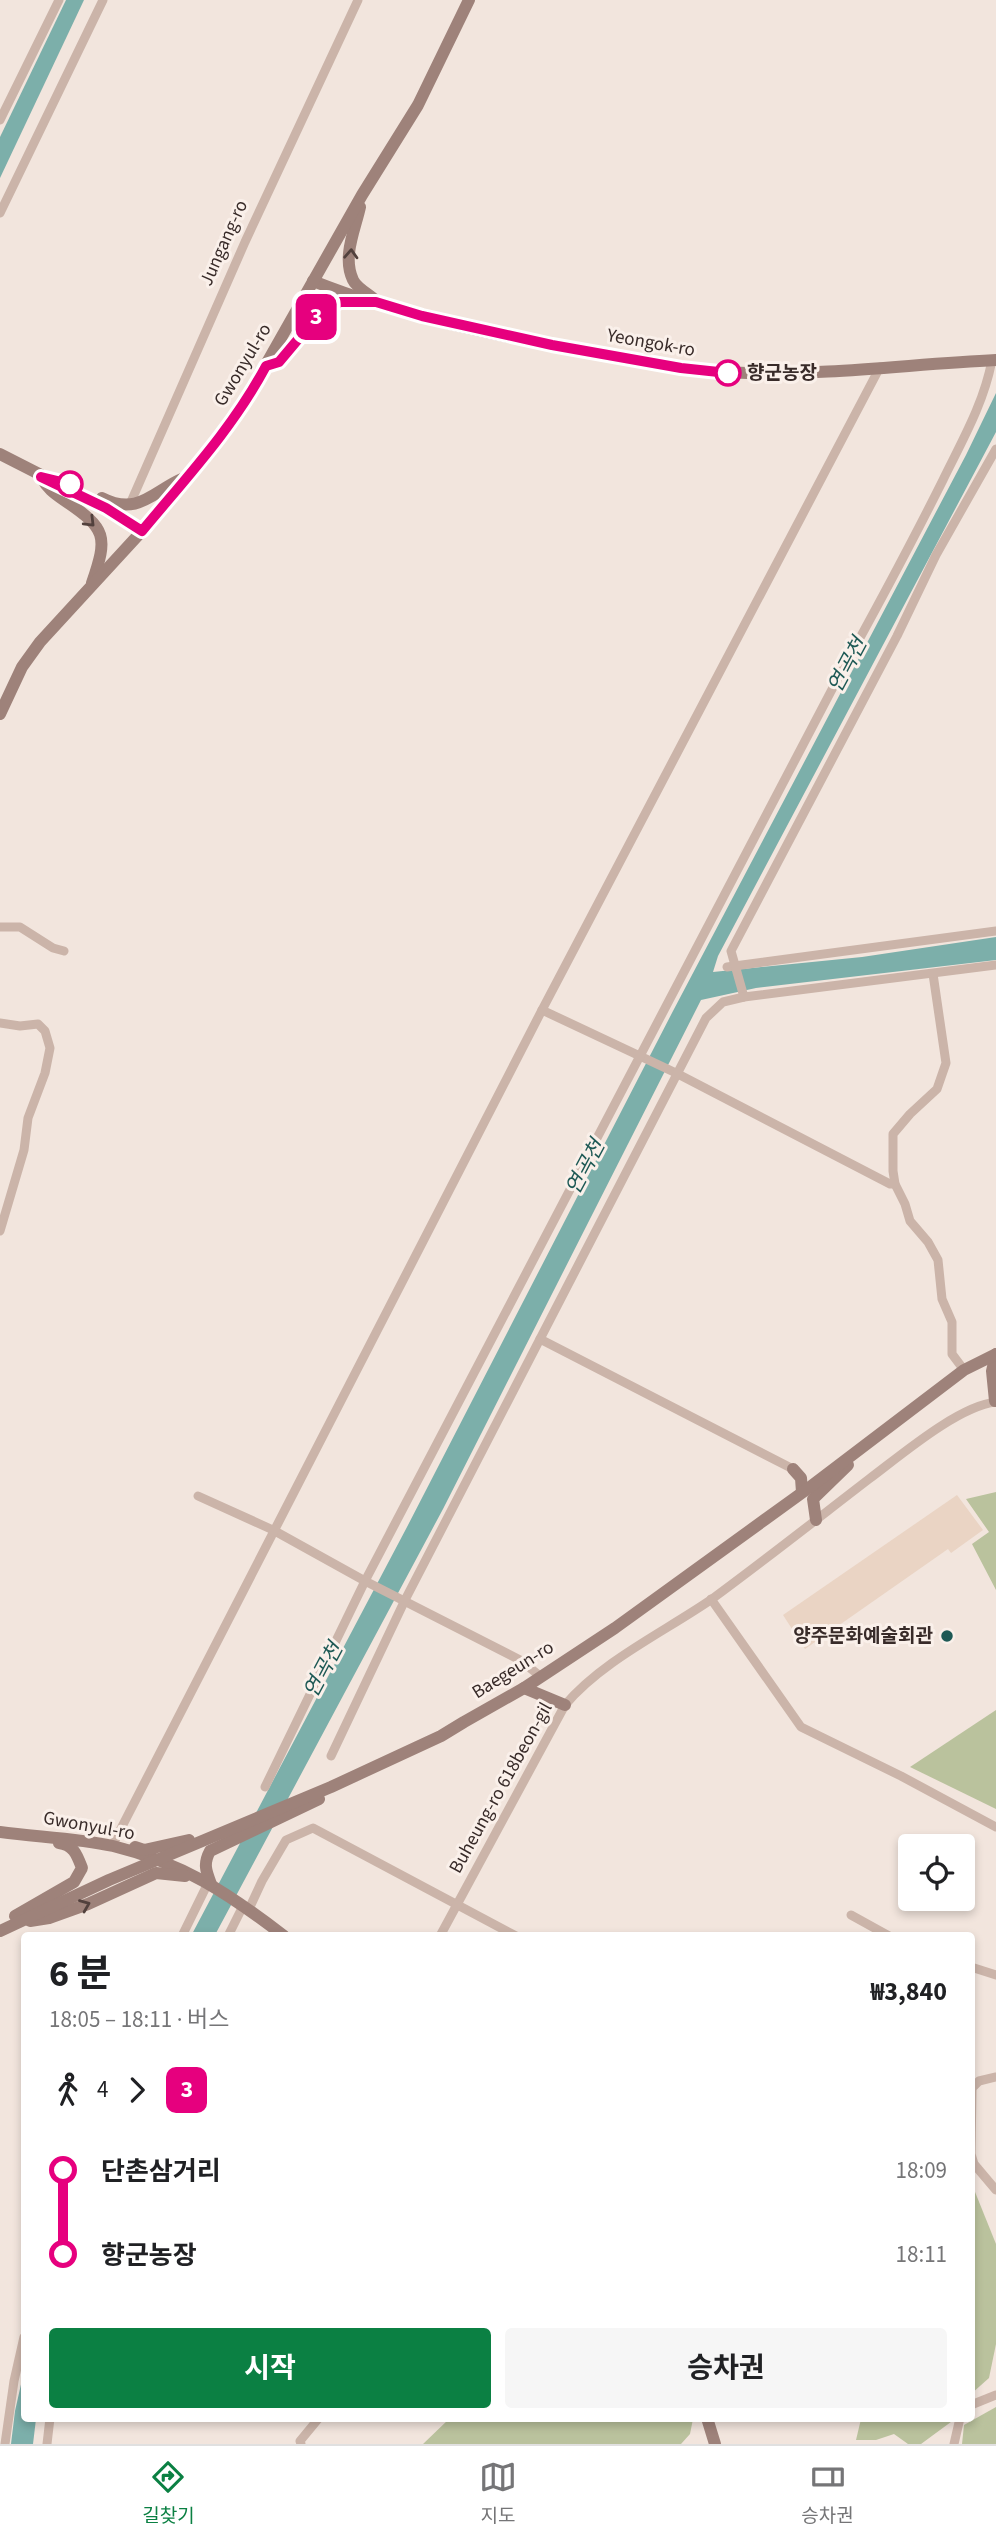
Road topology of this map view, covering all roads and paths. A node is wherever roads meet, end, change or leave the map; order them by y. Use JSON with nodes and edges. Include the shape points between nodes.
{"nodes":[{"id":1,"x":59,"y":0,"type":"edge"},
{"id":2,"x":103,"y":0,"type":"edge"},
{"id":3,"x":358,"y":0,"type":"edge"},
{"id":4,"x":469,"y":0,"type":"edge"},
{"id":5,"x":0,"y":120,"type":"edge"},
{"id":6,"x":362,"y":195,"type":"junction"},
{"id":7,"x":0,"y":213,"type":"edge"},
{"id":8,"x":313,"y":281,"type":"junction"},
{"id":9,"x":376,"y":302,"type":"junction"},
{"id":10,"x":994,"y":360,"type":"edge"},
{"id":11,"x":266,"y":366,"type":"junction"},
{"id":12,"x":880,"y":367,"type":"junction"},
{"id":13,"x":996,"y":449,"type":"edge"},
{"id":14,"x":0,"y":454,"type":"edge"},
{"id":15,"x":41,"y":477,"type":"junction"},
{"id":16,"x":188,"y":477,"type":"junction"},
{"id":17,"x":130,"y":504,"type":"junction"},
{"id":18,"x":142,"y":531,"type":"junction"},
{"id":19,"x":90,"y":589,"type":"junction"},
{"id":20,"x":0,"y":714,"type":"edge"},
{"id":21,"x":0,"y":928,"type":"edge"},
{"id":22,"x":996,"y":931,"type":"edge"},
{"id":23,"x":65,"y":951,"type":"dead end"},
{"id":24,"x":996,"y":965,"type":"edge"},
{"id":25,"x":732,"y":966,"type":"junction"},
{"id":26,"x":933,"y":974,"type":"junction"},
{"id":27,"x":744,"y":997,"type":"junction"},
{"id":28,"x":542,"y":1010,"type":"junction"},
{"id":29,"x":0,"y":1023,"type":"edge"},
{"id":30,"x":639,"y":1057,"type":"junction"},
{"id":31,"x":676,"y":1073,"type":"junction"},
{"id":32,"x":895,"y":1184,"type":"junction"},
{"id":33,"x":0,"y":1231,"type":"edge"},
{"id":34,"x":540,"y":1339,"type":"junction"},
{"id":35,"x":996,"y":1354,"type":"edge"},
{"id":36,"x":964,"y":1370,"type":"junction"},
{"id":37,"x":995,"y":1402,"type":"edge"},
{"id":38,"x":877,"y":1435,"type":"junction"},
{"id":39,"x":793,"y":1469,"type":"joint"},
{"id":40,"x":799,"y":1494,"type":"junction"},
{"id":41,"x":198,"y":1496,"type":"dead end"},
{"id":42,"x":816,"y":1520,"type":"junction"},
{"id":43,"x":273,"y":1530,"type":"junction"},
{"id":44,"x":365,"y":1581,"type":"junction"},
{"id":45,"x":711,"y":1599,"type":"junction"},
{"id":46,"x":405,"y":1601,"type":"junction"},
{"id":47,"x":540,"y":1676,"type":"junction"},
{"id":48,"x":524,"y":1688,"type":"junction"},
{"id":49,"x":565,"y":1705,"type":"junction"},
{"id":50,"x":331,"y":1756,"type":"dead end"},
{"id":51,"x":265,"y":1787,"type":"dead end"},
{"id":52,"x":310,"y":1800,"type":"junction"},
{"id":53,"x":996,"y":1827,"type":"edge"},
{"id":54,"x":0,"y":1832,"type":"edge"},
{"id":55,"x":233,"y":1834,"type":"junction"},
{"id":56,"x":113,"y":1844,"type":"junction"},
{"id":57,"x":157,"y":1859,"type":"junction"},
{"id":58,"x":208,"y":1883,"type":"junction"},
{"id":59,"x":457,"y":1905,"type":"junction"},
{"id":60,"x":246,"y":1908,"type":"junction"},
{"id":61,"x":852,"y":1915,"type":"dead end"},
{"id":62,"x":20,"y":1922,"type":"junction"},
{"id":63,"x":0,"y":1929,"type":"edge"},
{"id":64,"x":184,"y":1932,"type":"edge"},
{"id":65,"x":231,"y":1932,"type":"edge"},
{"id":66,"x":279,"y":1932,"type":"edge"},
{"id":67,"x":442,"y":1932,"type":"edge"},
{"id":68,"x":508,"y":1932,"type":"edge"},
{"id":69,"x":881,"y":1932,"type":"edge"},
{"id":70,"x":975,"y":1968,"type":"edge"},
{"id":71,"x":996,"y":1975,"type":"edge"},
{"id":72,"x":996,"y":2077,"type":"edge"},
{"id":73,"x":975,"y":2085,"type":"edge"},
{"id":74,"x":975,"y":2165,"type":"edge"},
{"id":75,"x":996,"y":2190,"type":"edge"},
{"id":76,"x":21,"y":2350,"type":"edge"},
{"id":77,"x":996,"y":2395,"type":"edge"},
{"id":78,"x":975,"y":2403,"type":"edge"},
{"id":79,"x":50,"y":2422,"type":"edge"},
{"id":80,"x":316,"y":2422,"type":"edge"},
{"id":81,"x":708,"y":2422,"type":"edge"},
{"id":82,"x":959,"y":2422,"type":"edge"},
{"id":83,"x":5,"y":2444,"type":"edge"},
{"id":84,"x":47,"y":2444,"type":"edge"},
{"id":85,"x":301,"y":2444,"type":"edge"},
{"id":86,"x":715,"y":2444,"type":"edge"},
{"id":87,"x":954,"y":2444,"type":"edge"}],
"edges":[{"from":1,"to":5,"type":"street"},
{"from":2,"to":7,"type":"street"},
{"from":3,"to":17,"type":"street","name":"Jungang-ro"},
{"from":4,"to":6,"type":"main road","name":"Gwonyul-ro","via":[[418,105]]},
{"from":6,"to":8,"type":"main road","name":"Gwonyul-ro"},
{"from":9,"to":6,"type":"main road","one_way":true,"via":[[353,282],[350,264]]},
{"from":8,"to":9,"type":"main road","name":"Yeongok-ro"},
{"from":8,"to":11,"type":"main road","name":"Gwonyul-ro"},
{"from":9,"to":11,"type":"main road","via":[[332,305],[315,318],[279,362]]},
{"from":9,"to":12,"type":"main road","name":"Yeongok-ro","via":[[506,336],[708,372],[801,373]]},
{"from":10,"to":12,"type":"main road","name":"Yeongok-ro"},
{"from":10,"to":30,"type":"street","via":[[977,411],[907,553]]},
{"from":11,"to":16,"type":"main road","name":"Gwonyul-ro","via":[[243,405]]},
{"from":12,"to":28,"type":"street"},
{"from":13,"to":25,"type":"street","via":[[936,555],[731,951]]},
{"from":14,"to":15,"type":"main road"},
{"from":15,"to":17,"type":"main road","via":[[113,503]]},
{"from":15,"to":18,"type":"main road"},
{"from":15,"to":19,"type":"main road","one_way":true,"via":[[48,489],[97,526],[102,537]]},
{"from":16,"to":17,"type":"main road","via":[[148,500]]},
{"from":16,"to":18,"type":"main road","name":"Gwonyul-ro"},
{"from":18,"to":19,"type":"main road","name":"Gwonyul-ro"},
{"from":19,"to":20,"type":"main road","name":"Gwonyul-ro","via":[[40,642],[22,667]]},
{"from":21,"to":23,"type":"street","via":[[20,927]]},
{"from":22,"to":25,"type":"street"},
{"from":24,"to":26,"type":"street"},
{"from":25,"to":27,"type":"street"},
{"from":26,"to":27,"type":"street"},
{"from":26,"to":32,"type":"street","via":[[946,1063],[937,1089],[893,1134]]},
{"from":27,"to":31,"type":"street","via":[[723,1002],[706,1018]]},
{"from":28,"to":30,"type":"street"},
{"from":28,"to":43,"type":"street"},
{"from":29,"to":33,"type":"street","via":[[38,1024],[46,1031],[50,1048]]},
{"from":30,"to":31,"type":"street"},
{"from":30,"to":44,"type":"street"},
{"from":31,"to":32,"type":"street"},
{"from":31,"to":34,"type":"street"},
{"from":32,"to":36,"type":"street","via":[[910,1221],[938,1260],[942,1299],[952,1322],[952,1354]]},
{"from":34,"to":39,"type":"street"},
{"from":34,"to":46,"type":"street"},
{"from":35,"to":36,"type":"main road","name":"Baegeun-ro"},
{"from":35,"to":37,"type":"main road","via":[[992,1371]]},
{"from":36,"to":38,"type":"main road","name":"Baegeun-ro"},
{"from":37,"to":42,"type":"street","name":"Buheung-ro 618beon-gil","via":[[936,1429]]},
{"from":38,"to":40,"type":"main road","name":"Baegeun-ro"},
{"from":38,"to":42,"type":"main road","via":[[813,1499]]},
{"from":39,"to":40,"type":"main road","via":[[801,1478]]},
{"from":40,"to":42,"type":"main road"},
{"from":40,"to":47,"type":"main road","name":"Baegeun-ro","via":[[615,1628]]},
{"from":41,"to":43,"type":"street"},
{"from":42,"to":45,"type":"street","name":"Buheung-ro 618beon-gil"},
{"from":43,"to":44,"type":"street"},
{"from":43,"to":56,"type":"street"},
{"from":44,"to":46,"type":"street"},
{"from":44,"to":51,"type":"street"},
{"from":45,"to":49,"type":"street","name":"Buheung-ro 618beon-gil","via":[[602,1671]]},
{"from":45,"to":53,"type":"street","via":[[801,1727]]},
{"from":46,"to":47,"type":"street","via":[[520,1660]]},
{"from":46,"to":50,"type":"street"},
{"from":47,"to":48,"type":"main road","name":"Baegeun-ro"},
{"from":48,"to":49,"type":"main road"},
{"from":48,"to":52,"type":"main road","name":"Baegeun-ro","via":[[441,1736]]},
{"from":49,"to":59,"type":"street","name":"Buheung-ro 618beon-gil"},
{"from":52,"to":55,"type":"main road"},
{"from":52,"to":55,"type":"main road","name":"Baegeun-ro","via":[[244,1825]]},
{"from":54,"to":56,"type":"main road","name":"Gwonyul-ro"},
{"from":54,"to":63,"type":"main road","via":[[63,1843],[72,1847],[82,1868],[74,1882],[3,1922]]},
{"from":55,"to":56,"type":"main road","via":[[144,1850]]},
{"from":55,"to":57,"type":"main road","name":"Baegeun-ro"},
{"from":55,"to":58,"type":"main road","via":[[205,1860]]},
{"from":56,"to":57,"type":"main road","name":"Gwonyul-ro"},
{"from":57,"to":58,"type":"main road","name":"Gwonyul-ro"},
{"from":57,"to":62,"type":"main road","name":"Baegeun-ro"},
{"from":58,"to":60,"type":"main road","name":"Gwonyul-ro"},
{"from":62,"to":58,"type":"main road","one_way":true,"via":[[49,1918],[156,1873]]},
{"from":58,"to":64,"type":"street"},
{"from":59,"to":60,"type":"street","via":[[313,1828],[286,1840]]},
{"from":59,"to":67,"type":"street","name":"Buheung-ro 618beon-gil"},
{"from":59,"to":68,"type":"street"},
{"from":60,"to":65,"type":"street"},
{"from":60,"to":66,"type":"main road"},
{"from":61,"to":69,"type":"street"},
{"from":62,"to":63,"type":"main road","name":"Baegeun-ro"},
{"from":70,"to":71,"type":"street"},
{"from":72,"to":73,"type":"street"},
{"from":74,"to":75,"type":"street"},
{"from":76,"to":83,"type":"street"},
{"from":77,"to":78,"type":"street"},
{"from":79,"to":84,"type":"street"},
{"from":80,"to":85,"type":"street"},
{"from":81,"to":86,"type":"main road"},
{"from":82,"to":87,"type":"street"}]}
